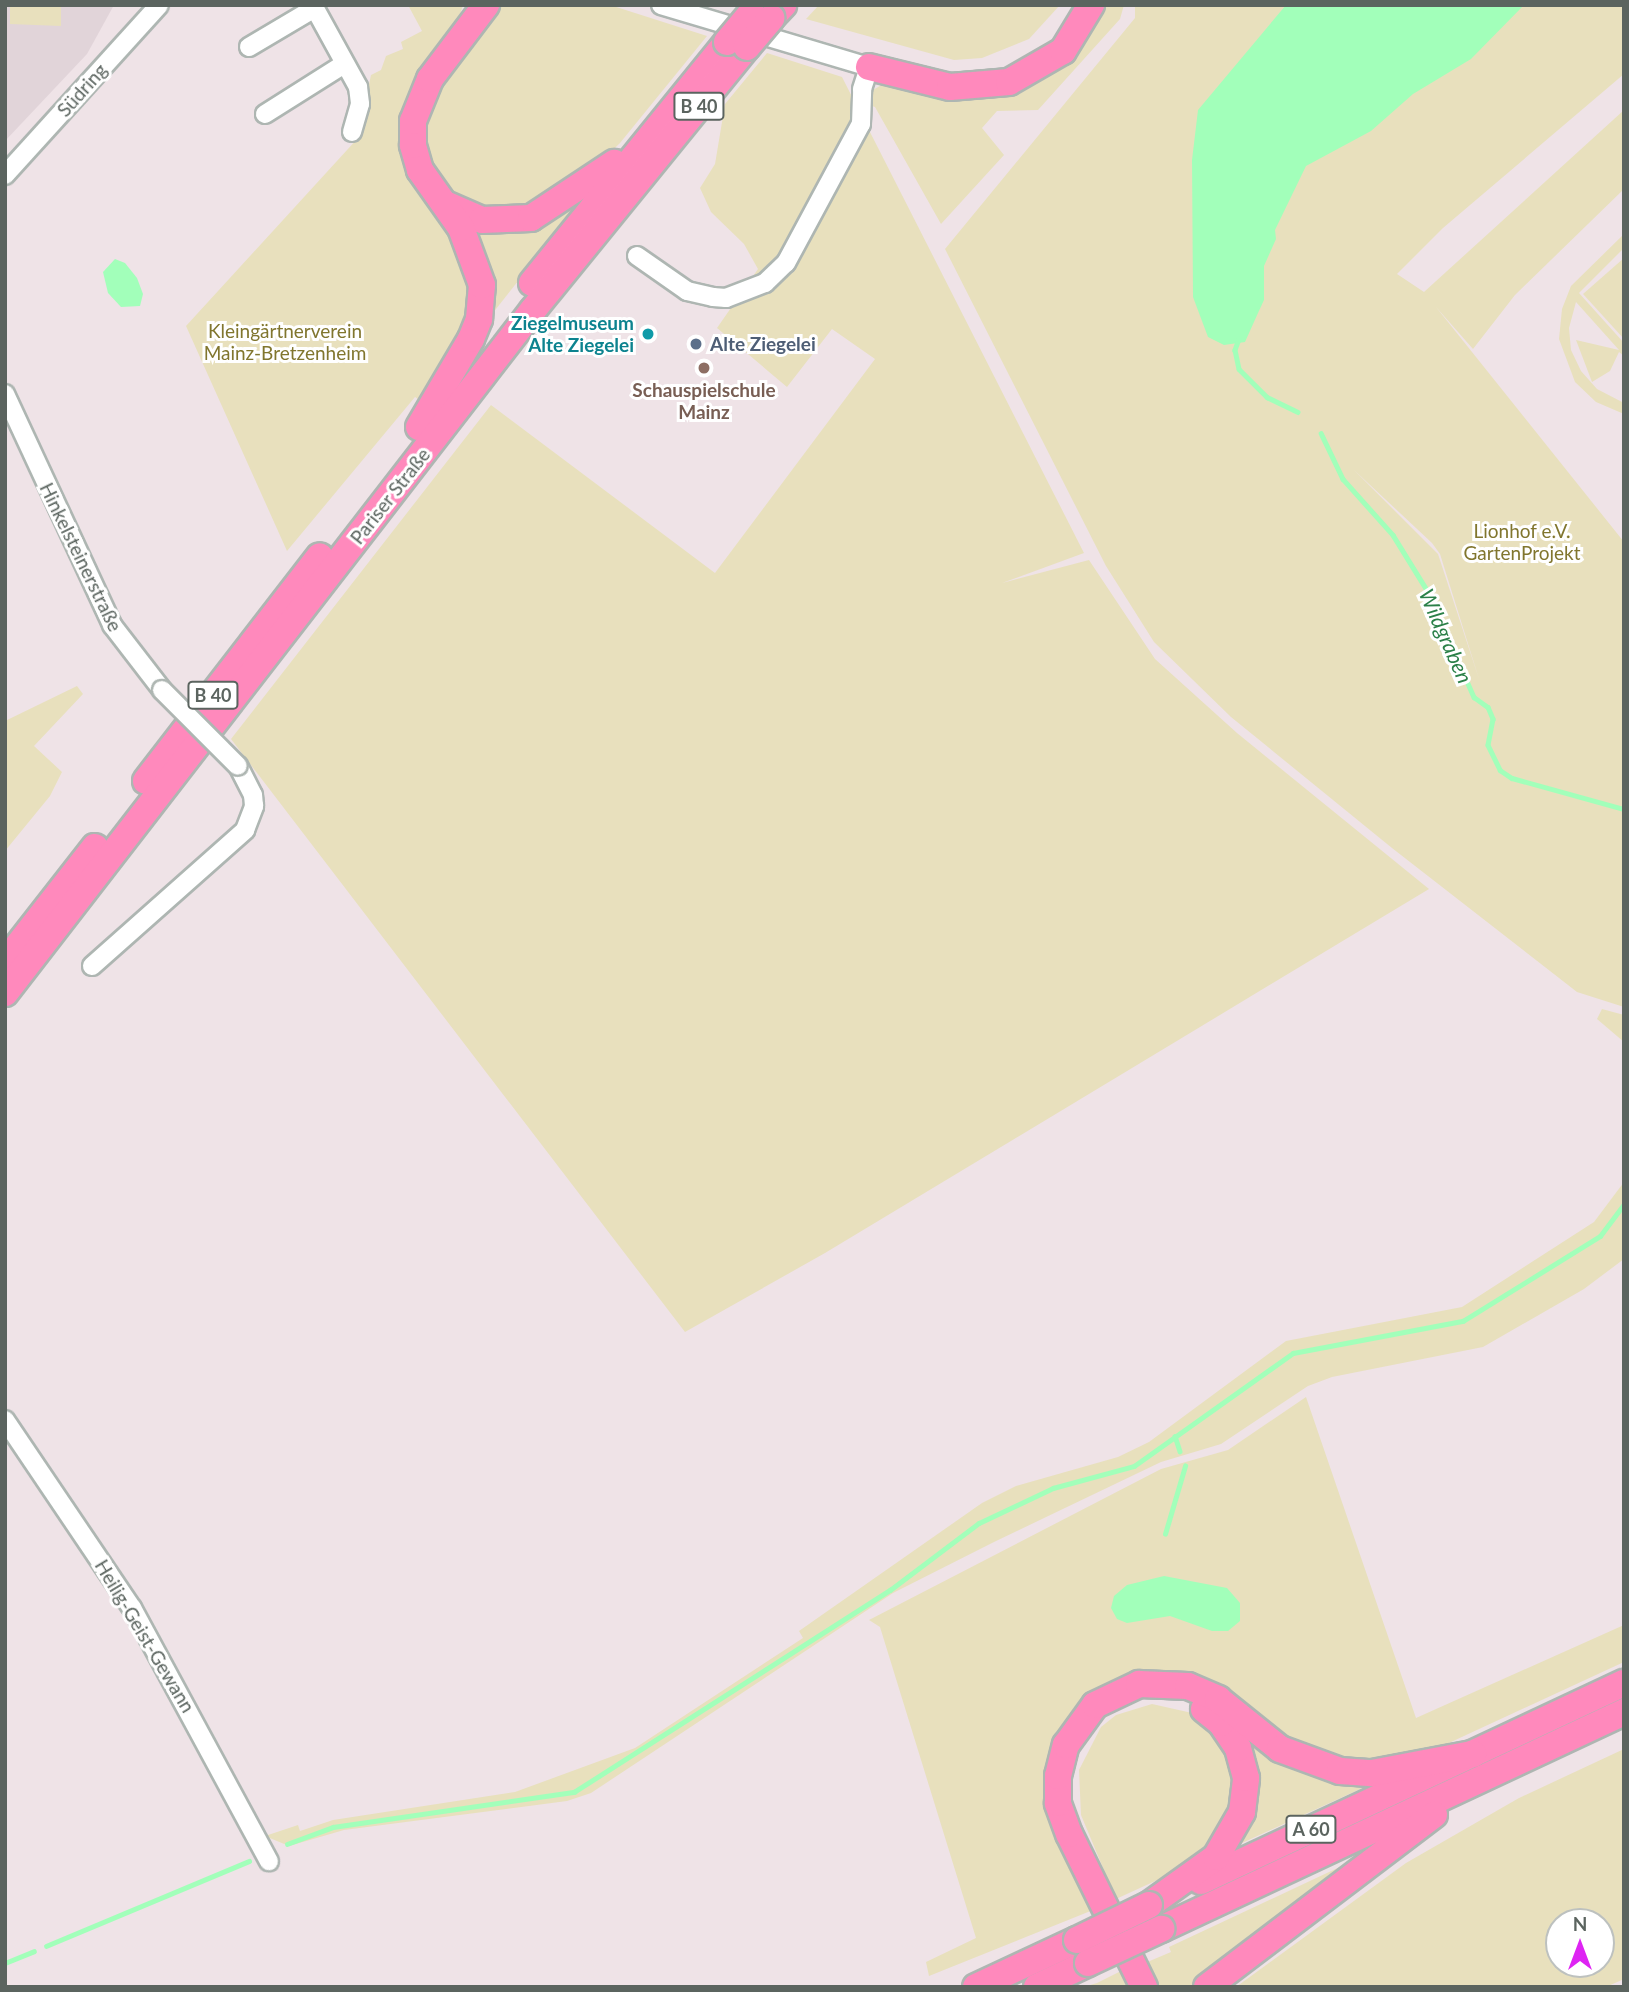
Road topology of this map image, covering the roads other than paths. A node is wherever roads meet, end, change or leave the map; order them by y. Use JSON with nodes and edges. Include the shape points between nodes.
{"nodes":[{"id":1,"x":159,"y":5,"type":"edge"},
{"id":2,"x":661,"y":5,"type":"edge"},
{"id":3,"x":1091,"y":5,"type":"edge"},
{"id":4,"x":313,"y":7,"type":"edge"},
{"id":5,"x":766,"y":10,"type":"edge"},
{"id":6,"x":472,"y":12,"type":"edge"},
{"id":7,"x":737,"y":45,"type":"junction"},
{"id":8,"x":249,"y":47,"type":"dead end"},
{"id":9,"x":344,"y":64,"type":"junction"},
{"id":10,"x":869,"y":67,"type":"junction"},
{"id":11,"x":265,"y":114,"type":"dead end"},
{"id":12,"x":352,"y":132,"type":"dead end"},
{"id":13,"x":648,"y":136,"type":"junction"},
{"id":14,"x":5,"y":175,"type":"edge"},
{"id":15,"x":444,"y":204,"type":"junction"},
{"id":16,"x":637,"y":256,"type":"dead end"},
{"id":17,"x":5,"y":394,"type":"edge"},
{"id":18,"x":419,"y":427,"type":"junction"},
{"id":19,"x":92,"y":967,"type":"dead end"},
{"id":20,"x":8,"y":983,"type":"edge"},
{"id":21,"x":5,"y":1420,"type":"edge"},
{"id":22,"x":1624,"y":1683,"type":"edge"},
{"id":23,"x":1624,"y":1712,"type":"edge"},
{"id":24,"x":1472,"y":1754,"type":"junction"},
{"id":25,"x":1481,"y":1780,"type":"junction"},
{"id":26,"x":269,"y":1861,"type":"dead end"},
{"id":27,"x":1105,"y":1903,"type":"junction"},
{"id":28,"x":1149,"y":1905,"type":"junction"},
{"id":29,"x":1082,"y":1951,"type":"junction"},
{"id":30,"x":976,"y":1987,"type":"edge"},
{"id":31,"x":1037,"y":1987,"type":"edge"},
{"id":32,"x":1144,"y":1987,"type":"edge"},
{"id":33,"x":1207,"y":1987,"type":"edge"}],
"edges":[{"from":1,"to":14,"type":"street","name":"Südring"},
{"from":2,"to":10,"type":"street"},
{"from":3,"to":10,"type":"highway","via":[[1063,51],[1009,82],[950,87]]},
{"from":4,"to":8,"type":"street"},
{"from":4,"to":9,"type":"street"},
{"from":5,"to":7,"type":"highway","name":"Pariser Straße","number":"B 40","bridge":true},
{"from":6,"to":15,"type":"highway","number":"B 40","via":[[423,91],[413,121],[420,170]]},
{"from":7,"to":13,"type":"highway","name":"Pariser Straße","number":"B 40"},
{"from":7,"to":20,"type":"highway","name":"Pariser Straße","number":"B 40"},
{"from":9,"to":11,"type":"street"},
{"from":9,"to":12,"type":"street","via":[[360,94]]},
{"from":10,"to":16,"type":"street","via":[[862,89],[861,124],[786,263],[765,284],[726,298],[713,297],[687,291]]},
{"from":13,"to":15,"type":"highway","number":"B 40","via":[[580,190],[531,218],[482,220]]},
{"from":13,"to":18,"type":"highway","name":"Pariser Straße","number":"B 40"},
{"from":15,"to":18,"type":"highway","number":"B 40","via":[[472,249],[481,301],[465,352]]},
{"from":17,"to":19,"type":"street","name":"Hinkelsteinerstraße","bridge":true,"via":[[112,625],[162,690],[238,766],[253,794],[254,806],[245,830]]},
{"from":18,"to":20,"type":"highway","name":"Pariser Straße","number":"B 40"},
{"from":21,"to":26,"type":"street","name":"Heilig-Geist-Gewann","via":[[132,1608]]},
{"from":22,"to":24,"type":"highway","number":"A 60"},
{"from":23,"to":25,"type":"highway","number":"A 60"},
{"from":24,"to":27,"type":"highway","via":[[1372,1773],[1340,1771],[1280,1749],[1218,1699],[1196,1688],[1155,1682],[1123,1689],[1095,1705],[1078,1723],[1058,1776],[1058,1803],[1066,1826]]},
{"from":24,"to":28,"type":"highway","number":"A 60"},
{"from":25,"to":29,"type":"highway","number":"A 60","bridge":true,"via":[[1161,1929]]},
{"from":25,"to":33,"type":"highway","via":[[1239,1958]]},
{"from":27,"to":28,"type":"highway","via":[[1073,1814],[1074,1762],[1087,1734],[1108,1712],[1136,1699],[1167,1697],[1203,1709],[1231,1735],[1244,1762],[1245,1795],[1236,1828],[1216,1857]]},
{"from":27,"to":32,"type":"highway"},
{"from":28,"to":29,"type":"highway","number":"A 60","bridge":true},
{"from":29,"to":30,"type":"highway","number":"A 60"},
{"from":29,"to":31,"type":"highway","number":"A 60"}]}
